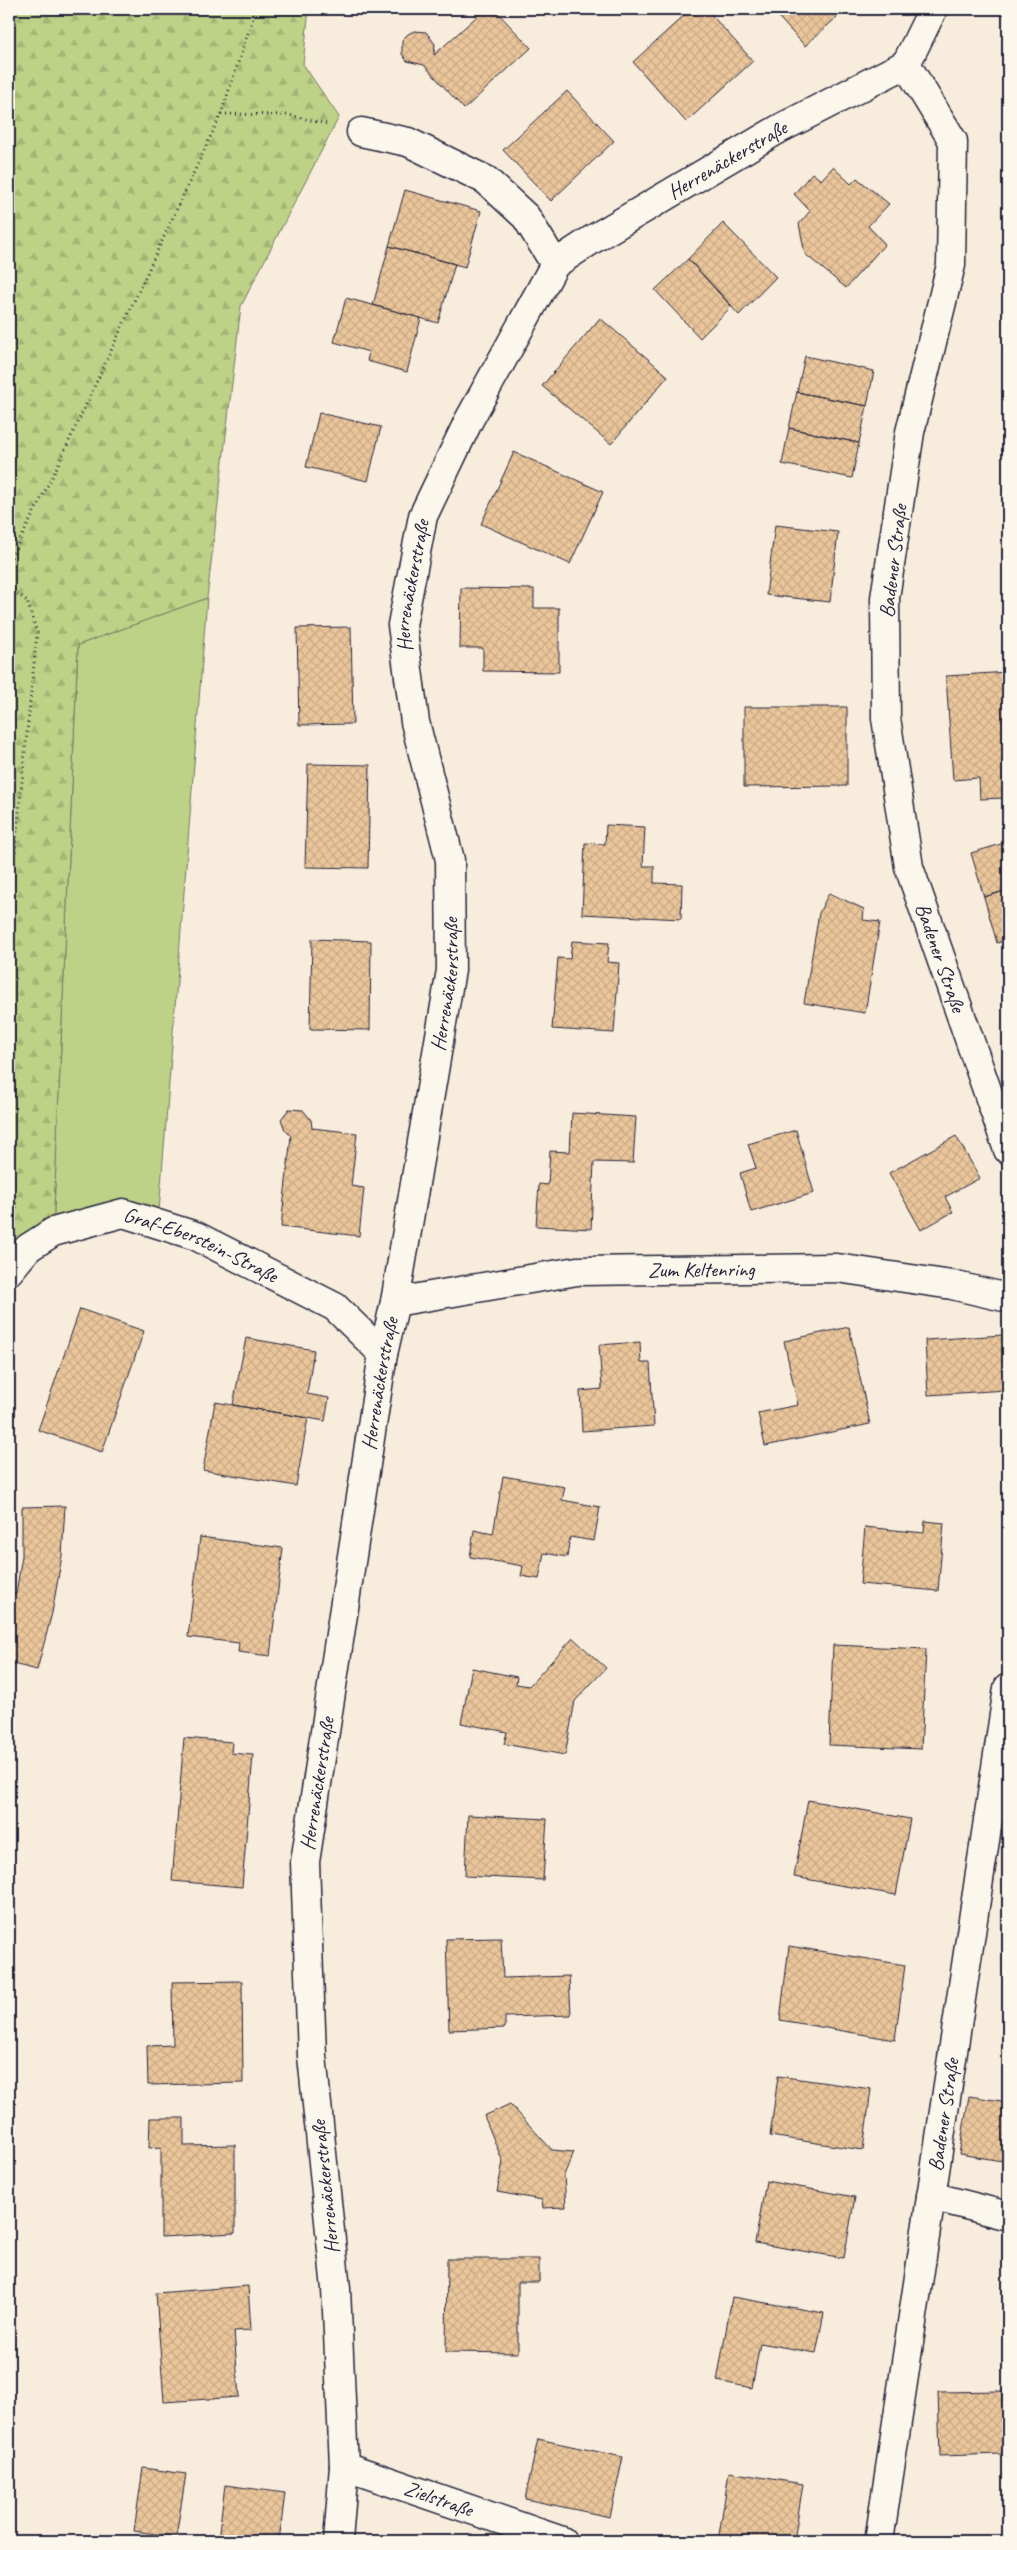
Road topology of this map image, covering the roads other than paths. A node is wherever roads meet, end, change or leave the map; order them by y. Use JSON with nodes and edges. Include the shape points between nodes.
{"nodes":[{"id":1,"x":933,"y":9,"type":"edge"},
{"id":2,"x":906,"y":64,"type":"junction"},
{"id":3,"x":361,"y":132,"type":"road end"},
{"id":4,"x":555,"y":264,"type":"junction"},
{"id":5,"x":1008,"y":1150,"type":"edge"},
{"id":6,"x":9,"y":1270,"type":"edge"},
{"id":7,"x":1008,"y":1298,"type":"edge"},
{"id":8,"x":394,"y":1302,"type":"junction"},
{"id":9,"x":383,"y":1354,"type":"junction"},
{"id":10,"x":1008,"y":1688,"type":"edge"},
{"id":11,"x":931,"y":2196,"type":"junction"},
{"id":12,"x":1008,"y":2216,"type":"edge"},
{"id":13,"x":344,"y":2466,"type":"junction"},
{"id":14,"x":338,"y":2541,"type":"edge"},
{"id":15,"x":562,"y":2541,"type":"edge"},
{"id":16,"x":878,"y":2541,"type":"edge"}],
"edges":[{"from":1,"to":2,"type":"street"},
{"from":2,"to":4,"type":"street","name":"Herrenäckerstraße","via":[[779,129]]},
{"from":2,"to":5,"type":"street","name":"Badener Straße","via":[[953,141],[951,265],[910,432],[885,598],[886,718],[909,867]]},
{"from":3,"to":4,"type":"street","via":[[408,142],[486,180],[526,217]]},
{"from":4,"to":8,"type":"street","name":"Herrenäckerstraße","via":[[469,420],[423,516],[402,625],[414,722],[450,860],[451,970]]},
{"from":6,"to":9,"type":"street","name":"Graf-Eberstein-Straße","via":[[28,1248],[53,1232],[123,1213],[196,1236],[335,1307]]},
{"from":7,"to":8,"type":"street","name":"Zum Keltenring","via":[[952,1285],[837,1268],[577,1271]]},
{"from":8,"to":9,"type":"street","name":"Herrenäckerstraße"},
{"from":9,"to":13,"type":"street","name":"Herrenäckerstraße","via":[[305,1862],[312,2056],[336,2289]]},
{"from":10,"to":11,"type":"street","name":"Badener Straße"},
{"from":11,"to":12,"type":"street"},
{"from":11,"to":16,"type":"street","name":"Badener Straße"},
{"from":13,"to":14,"type":"street","name":"Herrenäckerstraße"},
{"from":13,"to":15,"type":"street","name":"Zielstraße"}]}
